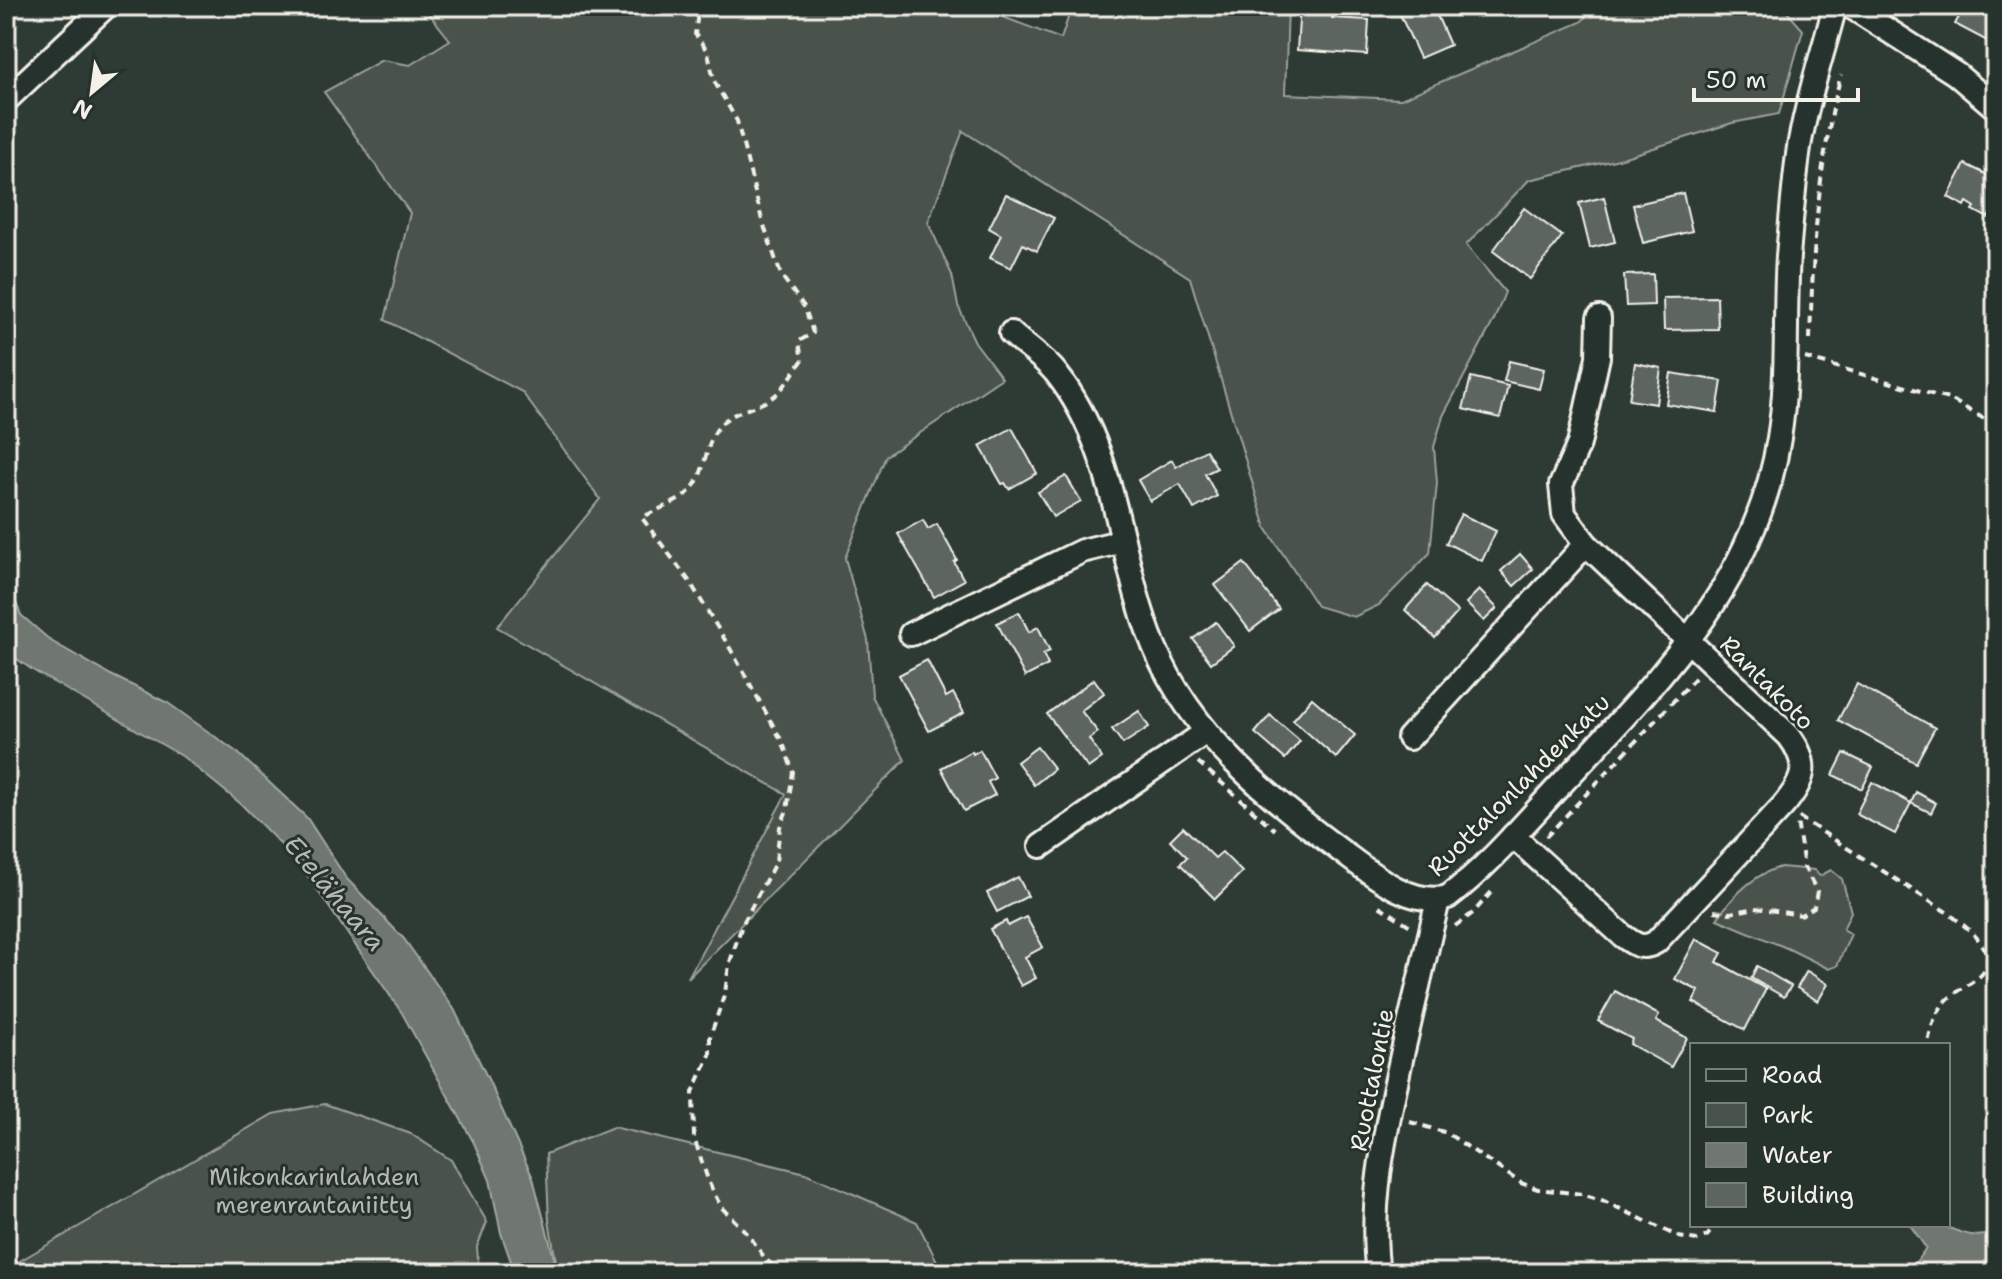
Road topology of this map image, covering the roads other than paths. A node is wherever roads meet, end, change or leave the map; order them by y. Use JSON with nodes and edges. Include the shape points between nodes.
{"nodes":[{"id":1,"x":106,"y":6,"type":"edge"},
{"id":2,"x":1835,"y":6,"type":"edge"},
{"id":3,"x":1850,"y":6,"type":"edge"},
{"id":4,"x":6,"y":100,"type":"edge"},
{"id":5,"x":1996,"y":108,"type":"edge"},
{"id":6,"x":1599,"y":318,"type":"dead end"},
{"id":7,"x":1011,"y":333,"type":"dead end"},
{"id":8,"x":1123,"y":541,"type":"junction"},
{"id":9,"x":1586,"y":544,"type":"junction"},
{"id":10,"x":911,"y":634,"type":"dead end"},
{"id":11,"x":1689,"y":643,"type":"junction"},
{"id":12,"x":1206,"y":732,"type":"junction"},
{"id":13,"x":1409,"y":738,"type":"dead end"},
{"id":14,"x":1513,"y":836,"type":"junction"},
{"id":15,"x":1041,"y":846,"type":"dead end"},
{"id":16,"x":1438,"y":900,"type":"junction"},
{"id":17,"x":1378,"y":1273,"type":"edge"}],
"edges":[{"from":1,"to":4,"type":"street"},
{"from":2,"to":11,"type":"street","name":"Ruottalonlahdenkatu","via":[[1800,146],[1779,438],[1763,502],[1729,578]]},
{"from":3,"to":5,"type":"street","via":[[1956,74]]},
{"from":6,"to":9,"type":"street","name":"Rantakoto","via":[[1598,357],[1579,444],[1561,485],[1564,514]]},
{"from":7,"to":8,"type":"street","name":"Ruottalonlahdenkatu","via":[[1054,370],[1078,404],[1110,486]]},
{"from":8,"to":10,"type":"street","via":[[1082,551]]},
{"from":8,"to":12,"type":"street","name":"Ruottalonlahdenkatu","via":[[1155,648]]},
{"from":9,"to":11,"type":"street","name":"Rantakoto"},
{"from":9,"to":13,"type":"street"},
{"from":11,"to":14,"type":"street","name":"Ruottalonlahdenkatu"},
{"from":11,"to":14,"type":"street","name":"Rantakoto","via":[[1800,751],[1802,774],[1783,806],[1648,947],[1623,936]]},
{"from":12,"to":15,"type":"street"},
{"from":12,"to":16,"type":"street","name":"Ruottalonlahdenkatu","via":[[1281,806],[1371,873],[1422,899]]},
{"from":14,"to":16,"type":"street","name":"Ruottalonlahdenkatu","via":[[1456,891]]},
{"from":16,"to":17,"type":"street","name":"Ruottalontie","via":[[1389,1117],[1377,1209]]}]}
